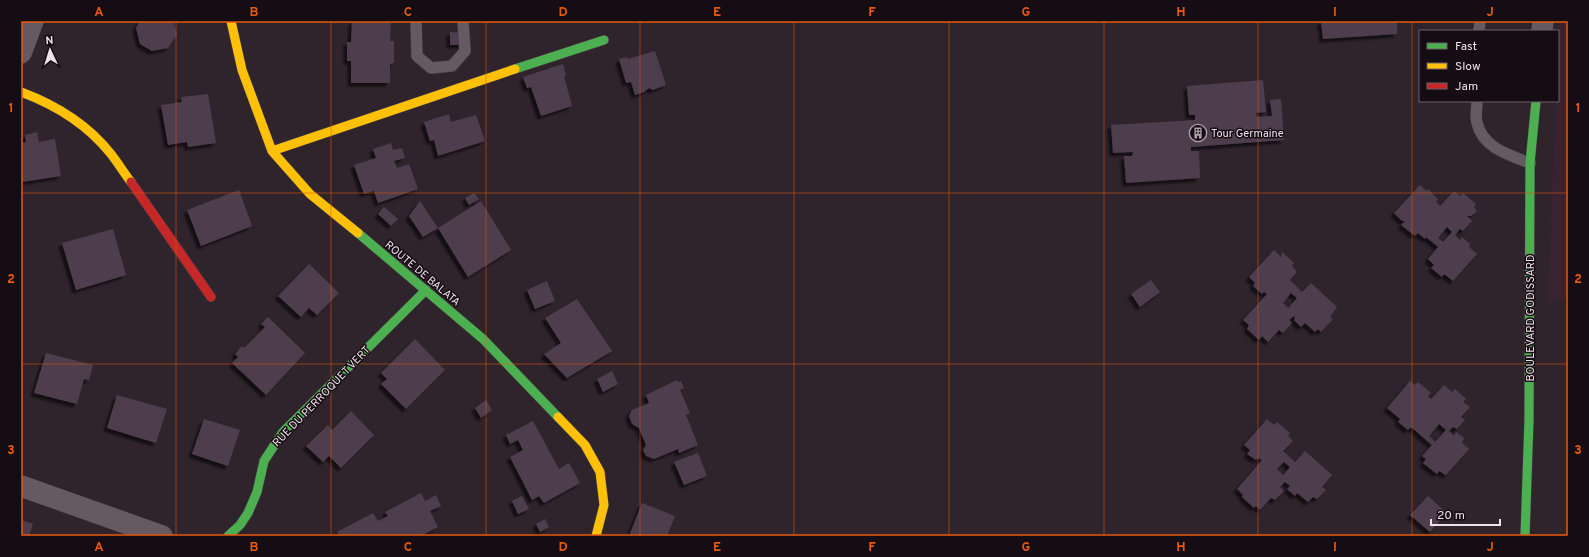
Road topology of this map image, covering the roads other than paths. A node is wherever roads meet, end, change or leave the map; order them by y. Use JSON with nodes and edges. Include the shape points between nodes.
{"nodes":[{"id":1,"x":34,"y":21,"type":"edge"},
{"id":2,"x":231,"y":21,"type":"edge"},
{"id":3,"x":416,"y":21,"type":"edge"},
{"id":4,"x":463,"y":21,"type":"edge"},
{"id":5,"x":604,"y":40,"type":"dead end"},
{"id":6,"x":21,"y":53,"type":"edge"},
{"id":7,"x":21,"y":92,"type":"edge"},
{"id":8,"x":1477,"y":102,"type":"edge"},
{"id":9,"x":1536,"y":102,"type":"edge"},
{"id":10,"x":272,"y":151,"type":"junction"},
{"id":11,"x":1530,"y":163,"type":"junction"},
{"id":12,"x":426,"y":290,"type":"junction"},
{"id":13,"x":211,"y":297,"type":"dead end"},
{"id":14,"x":21,"y":486,"type":"edge"},
{"id":15,"x":162,"y":536,"type":"edge"},
{"id":16,"x":228,"y":536,"type":"edge"},
{"id":17,"x":596,"y":536,"type":"edge"},
{"id":18,"x":1525,"y":536,"type":"edge"}],
"edges":[{"from":1,"to":6,"type":"street"},
{"from":2,"to":10,"type":"street","name":"ROUTE DE BALATA","via":[[242,70]]},
{"from":3,"to":4,"type":"lane","via":[[417,56],[431,68],[452,66],[464,51]]},
{"from":5,"to":10,"type":"street"},
{"from":7,"to":13,"type":"street","via":[[63,111],[93,134],[111,154]]},
{"from":8,"to":11,"type":"lane","via":[[1476,123],[1486,142]]},
{"from":9,"to":11,"type":"street","name":"BOULEVARD GODISSARD"},
{"from":10,"to":12,"type":"street","name":"ROUTE DE BALATA","via":[[310,194]]},
{"from":11,"to":18,"type":"street","name":"BOULEVARD GODISSARD","via":[[1530,420]]},
{"from":12,"to":16,"type":"street","name":"RUE DU PERROQUET VERT","via":[[283,432],[271,447],[262,466],[255,500],[247,517]]},
{"from":12,"to":17,"type":"street","name":"ROUTE DE BALATA","via":[[483,339],[584,445],[600,472],[604,505]]},
{"from":14,"to":15,"type":"street"}]}
